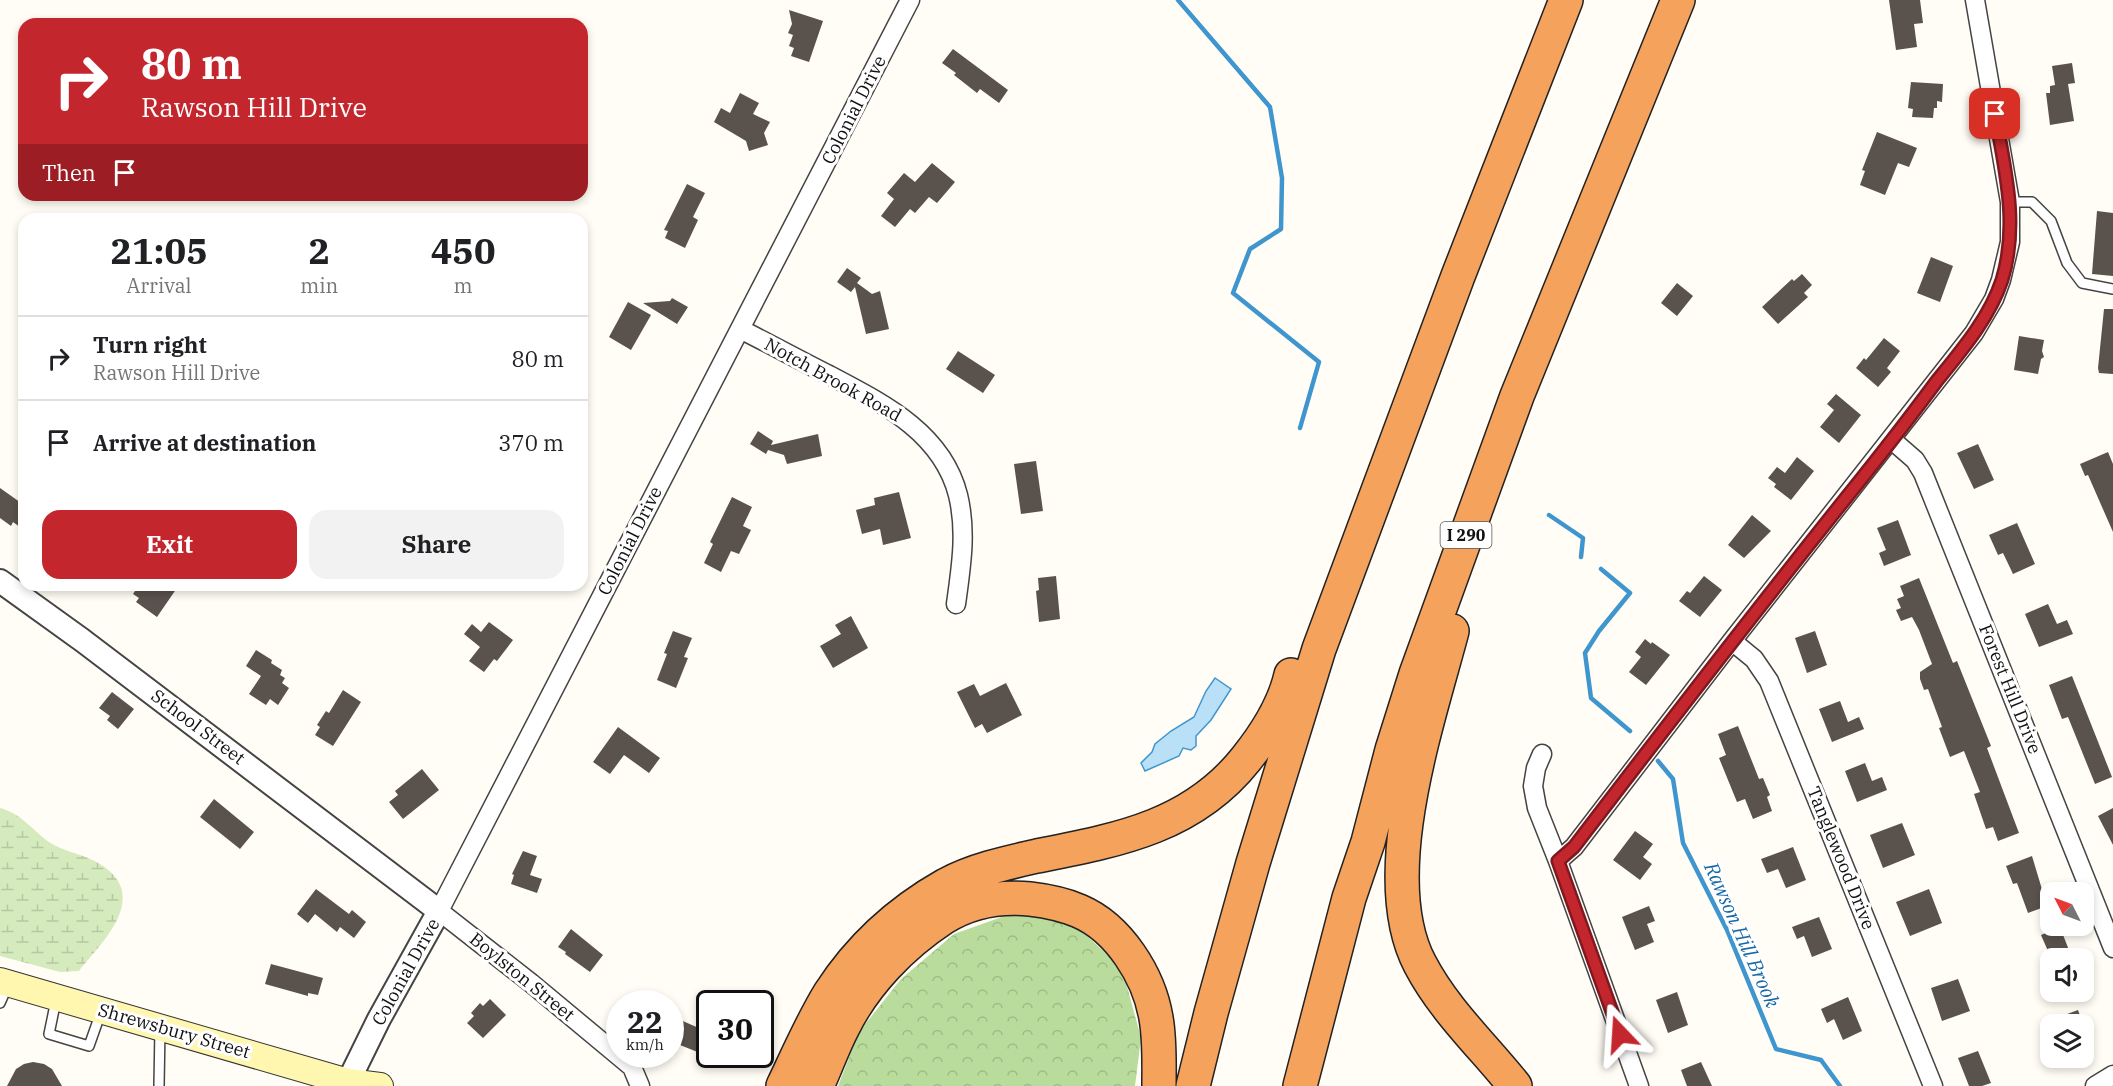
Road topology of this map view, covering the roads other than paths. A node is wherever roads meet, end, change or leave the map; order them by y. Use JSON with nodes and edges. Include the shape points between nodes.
{"nodes":[{"id":1,"x":910,"y":0,"type":"edge"},
{"id":2,"x":1566,"y":0,"type":"edge"},
{"id":3,"x":1678,"y":0,"type":"edge"},
{"id":4,"x":1975,"y":0,"type":"edge"},
{"id":5,"x":2010,"y":202,"type":"junction"},
{"id":6,"x":2113,"y":289,"type":"edge"},
{"id":7,"x":740,"y":329,"type":"junction"},
{"id":8,"x":1892,"y":440,"type":"junction"},
{"id":9,"x":1498,"y":451,"type":"junction"},
{"id":10,"x":0,"y":581,"type":"edge"},
{"id":11,"x":1341,"y":588,"type":"junction"},
{"id":12,"x":956,"y":604,"type":"dead end"},
{"id":13,"x":1732,"y":641,"type":"junction"},
{"id":14,"x":1542,"y":754,"type":"dead end"},
{"id":15,"x":1558,"y":861,"type":"junction"},
{"id":16,"x":393,"y":876,"type":"joint"},
{"id":17,"x":439,"y":911,"type":"junction"},
{"id":18,"x":2113,"y":948,"type":"edge"},
{"id":19,"x":3,"y":989,"type":"edge"},
{"id":20,"x":57,"y":997,"type":"junction"},
{"id":21,"x":102,"y":1010,"type":"junction"},
{"id":22,"x":160,"y":1027,"type":"junction"},
{"id":23,"x":2113,"y":1075,"type":"edge"},
{"id":24,"x":351,"y":1084,"type":"edge"},
{"id":25,"x":159,"y":1086,"type":"edge"},
{"id":26,"x":380,"y":1086,"type":"edge"},
{"id":27,"x":640,"y":1086,"type":"edge"},
{"id":28,"x":783,"y":1086,"type":"edge"},
{"id":29,"x":818,"y":1086,"type":"edge"},
{"id":30,"x":1159,"y":1086,"type":"edge"},
{"id":31,"x":1193,"y":1086,"type":"edge"},
{"id":32,"x":1300,"y":1086,"type":"edge"},
{"id":33,"x":1515,"y":1086,"type":"edge"},
{"id":34,"x":1639,"y":1086,"type":"edge"},
{"id":35,"x":1933,"y":1086,"type":"edge"},
{"id":36,"x":2095,"y":1086,"type":"edge"}],
"edges":[{"from":1,"to":7,"type":"street","name":"Colonial Drive"},
{"from":2,"to":11,"type":"highway"},
{"from":3,"to":9,"type":"highway","number":"I 290","via":[[1571,260]]},
{"from":4,"to":5,"type":"street"},
{"from":5,"to":6,"type":"lane","via":[[2032,202],[2051,221],[2067,263],[2082,283]]},
{"from":5,"to":8,"type":"street","via":[[2010,242],[1994,299],[1974,333]]},
{"from":7,"to":12,"type":"street","name":"Notch Brook Road","via":[[886,406],[930,443],[954,481],[961,511],[963,542]]},
{"from":7,"to":17,"type":"street","name":"Colonial Drive"},
{"from":8,"to":13,"type":"street"},
{"from":8,"to":18,"type":"street","name":"Forest Hill Drive","via":[[1915,460],[1923,473]]},
{"from":9,"to":32,"type":"highway","number":"I 290","via":[[1455,563],[1392,750]]},
{"from":9,"to":33,"type":"highway","via":[[1490,506],[1424,732],[1406,828],[1402,897],[1412,948],[1434,989]]},
{"from":10,"to":16,"type":"street","name":"School Street"},
{"from":11,"to":28,"type":"highway","via":[[1294,662],[1267,731],[1225,782],[1191,808],[1156,826],[983,870],[922,900],[871,942],[844,973]]},
{"from":11,"to":31,"type":"highway","via":[[1274,793]]},
{"from":13,"to":15,"type":"street","via":[[1574,847]]},
{"from":13,"to":35,"type":"street","name":"Tanglewood Drive","via":[[1754,659],[1769,681]]},
{"from":14,"to":15,"type":"street","via":[[1534,777],[1534,797]]},
{"from":15,"to":34,"type":"street"},
{"from":16,"to":17,"type":"street","name":"Boylston Street"},
{"from":17,"to":24,"type":"street","name":"Colonial Drive","via":[[379,1019]]},
{"from":17,"to":27,"type":"street","name":"Boylston Street","via":[[632,1067]]},
{"from":19,"to":20,"type":"main road","name":"Shrewsbury Street"},
{"from":20,"to":21,"type":"main road","name":"Shrewsbury Street"},
{"from":20,"to":21,"type":"lane","via":[[49,1034],[89,1046]]},
{"from":21,"to":22,"type":"main road","name":"Shrewsbury Street"},
{"from":22,"to":24,"type":"main road","name":"Shrewsbury Street"},
{"from":22,"to":25,"type":"lane"},
{"from":23,"to":36,"type":"street"},
{"from":24,"to":26,"type":"main road"},
{"from":29,"to":30,"type":"highway","via":[[852,1011],[901,952],[961,908],[1006,898],[1045,901],[1080,911],[1118,941],[1142,977],[1153,1005]]}]}
